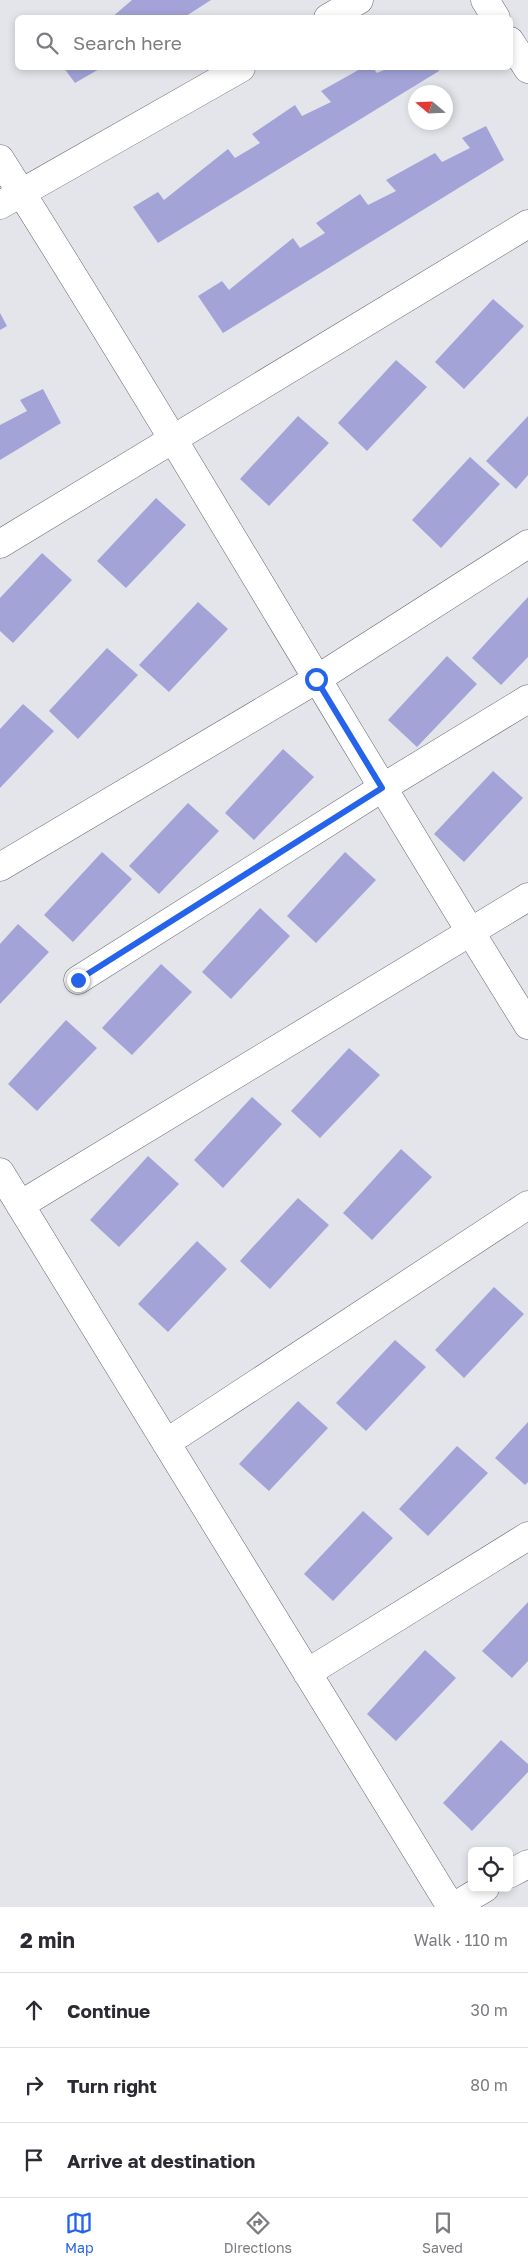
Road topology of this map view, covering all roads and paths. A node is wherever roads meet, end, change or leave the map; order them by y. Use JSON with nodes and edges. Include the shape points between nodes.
{"nodes":[{"id":1,"x":359,"y":0,"type":"edge"},
{"id":2,"x":485,"y":0,"type":"edge"},
{"id":3,"x":333,"y":15,"type":"edge"},
{"id":4,"x":494,"y":15,"type":"edge"},
{"id":5,"x":513,"y":46,"type":"edge"},
{"id":6,"x":528,"y":69,"type":"edge"},
{"id":7,"x":236,"y":70,"type":"edge"},
{"id":8,"x":0,"y":159,"type":"edge"},
{"id":9,"x":10,"y":199,"type":"edge"},
{"id":10,"x":528,"y":224,"type":"edge"},
{"id":11,"x":174,"y":438,"type":"junction"},
{"id":12,"x":0,"y":544,"type":"edge"},
{"id":13,"x":528,"y":544,"type":"edge"},
{"id":14,"x":316,"y":679,"type":"junction"},
{"id":15,"x":528,"y":699,"type":"edge"},
{"id":16,"x":382,"y":788,"type":"junction"},
{"id":17,"x":0,"y":867,"type":"edge"},
{"id":18,"x":528,"y":897,"type":"edge"},
{"id":19,"x":470,"y":932,"type":"junction"},
{"id":20,"x":78,"y":980,"type":"dead end"},
{"id":21,"x":528,"y":1025,"type":"edge"},
{"id":22,"x":0,"y":1172,"type":"edge"},
{"id":23,"x":20,"y":1205,"type":"junction"},
{"id":24,"x":528,"y":1205,"type":"edge"},
{"id":25,"x":166,"y":1443,"type":"junction"},
{"id":26,"x":528,"y":1536,"type":"edge"},
{"id":27,"x":307,"y":1673,"type":"junction"},
{"id":28,"x":528,"y":1864,"type":"edge"},
{"id":29,"x":513,"y":1872,"type":"edge"},
{"id":30,"x":478,"y":1892,"type":"edge"},
{"id":31,"x":452,"y":1907,"type":"edge"}],
"edges":[{"from":1,"to":3,"type":"street"},
{"from":2,"to":4,"type":"street"},
{"from":5,"to":6,"type":"street"},
{"from":7,"to":9,"type":"street"},
{"from":8,"to":9,"type":"street"},
{"from":9,"to":11,"type":"street"},
{"from":10,"to":11,"type":"street"},
{"from":11,"to":12,"type":"street"},
{"from":11,"to":14,"type":"street"},
{"from":13,"to":14,"type":"street"},
{"from":14,"to":16,"type":"street"},
{"from":14,"to":17,"type":"street"},
{"from":15,"to":16,"type":"street"},
{"from":16,"to":19,"type":"street"},
{"from":16,"to":20,"type":"street"},
{"from":18,"to":19,"type":"street"},
{"from":19,"to":21,"type":"street"},
{"from":19,"to":23,"type":"street"},
{"from":22,"to":23,"type":"street"},
{"from":23,"to":25,"type":"street"},
{"from":24,"to":25,"type":"street"},
{"from":25,"to":27,"type":"street"},
{"from":26,"to":27,"type":"street"},
{"from":27,"to":31,"type":"street"},
{"from":28,"to":29,"type":"street"},
{"from":30,"to":31,"type":"street"}]}
